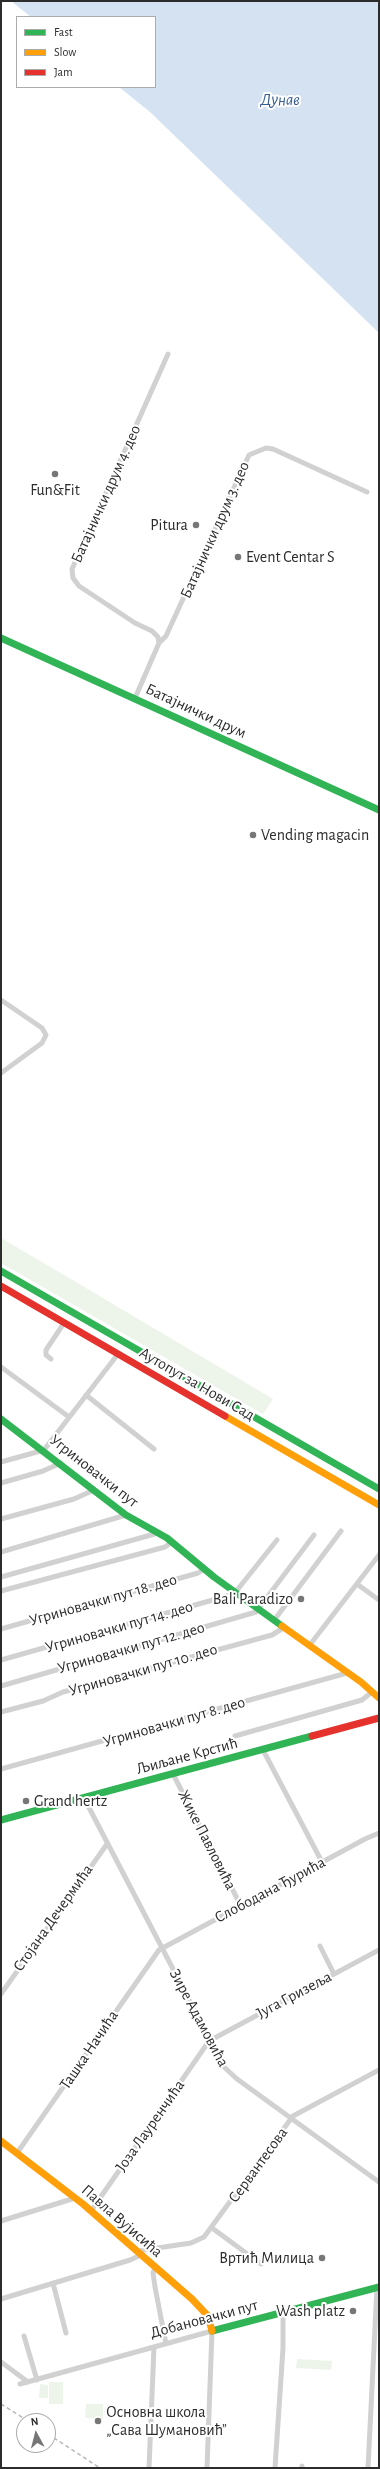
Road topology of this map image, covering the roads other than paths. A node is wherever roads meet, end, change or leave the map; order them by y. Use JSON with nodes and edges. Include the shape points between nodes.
{"nodes":[{"id":1,"x":168,"y":354,"type":"dead end"},
{"id":2,"x":368,"y":492,"type":"dead end"},
{"id":3,"x":1,"y":638,"type":"edge"},
{"id":4,"x":159,"y":643,"type":"junction"},
{"id":5,"x":135,"y":698,"type":"junction"},
{"id":6,"x":379,"y":810,"type":"edge"},
{"id":7,"x":1,"y":1000,"type":"edge"},
{"id":8,"x":1,"y":1073,"type":"edge"},
{"id":9,"x":1,"y":1271,"type":"edge"},
{"id":10,"x":1,"y":1286,"type":"edge"},
{"id":11,"x":64,"y":1323,"type":"junction"},
{"id":12,"x":118,"y":1354,"type":"junction"},
{"id":13,"x":50,"y":1359,"type":"dead end"},
{"id":14,"x":1,"y":1367,"type":"edge"},
{"id":15,"x":86,"y":1395,"type":"junction"},
{"id":16,"x":69,"y":1417,"type":"junction"},
{"id":17,"x":1,"y":1419,"type":"edge"},
{"id":18,"x":154,"y":1449,"type":"dead end"},
{"id":19,"x":44,"y":1450,"type":"junction"},
{"id":20,"x":1,"y":1462,"type":"edge"},
{"id":21,"x":61,"y":1463,"type":"junction"},
{"id":22,"x":1,"y":1483,"type":"edge"},
{"id":23,"x":379,"y":1489,"type":"edge"},
{"id":24,"x":94,"y":1490,"type":"junction"},
{"id":25,"x":379,"y":1506,"type":"edge"},
{"id":26,"x":126,"y":1515,"type":"junction"},
{"id":27,"x":1,"y":1519,"type":"edge"},
{"id":28,"x":341,"y":1531,"type":"dead end"},
{"id":29,"x":158,"y":1533,"type":"junction"},
{"id":30,"x":314,"y":1535,"type":"dead end"},
{"id":31,"x":277,"y":1540,"type":"dead end"},
{"id":32,"x":172,"y":1542,"type":"junction"},
{"id":33,"x":1,"y":1552,"type":"edge"},
{"id":34,"x":379,"y":1555,"type":"edge"},
{"id":35,"x":204,"y":1568,"type":"junction"},
{"id":36,"x":1,"y":1577,"type":"edge"},
{"id":37,"x":357,"y":1584,"type":"junction"},
{"id":38,"x":1,"y":1591,"type":"edge"},
{"id":39,"x":236,"y":1593,"type":"junction"},
{"id":40,"x":379,"y":1600,"type":"edge"},
{"id":41,"x":260,"y":1609,"type":"junction"},
{"id":42,"x":275,"y":1620,"type":"junction"},
{"id":43,"x":285,"y":1627,"type":"junction"},
{"id":44,"x":1,"y":1629,"type":"edge"},
{"id":45,"x":309,"y":1646,"type":"junction"},
{"id":46,"x":1,"y":1660,"type":"edge"},
{"id":47,"x":347,"y":1673,"type":"junction"},
{"id":48,"x":1,"y":1686,"type":"edge"},
{"id":49,"x":372,"y":1692,"type":"junction"},
{"id":50,"x":379,"y":1698,"type":"edge"},
{"id":51,"x":1,"y":1712,"type":"edge"},
{"id":52,"x":379,"y":1718,"type":"edge"},
{"id":53,"x":235,"y":1736,"type":"dead end"},
{"id":54,"x":263,"y":1750,"type":"junction"},
{"id":55,"x":1,"y":1769,"type":"edge"},
{"id":56,"x":172,"y":1774,"type":"junction"},
{"id":57,"x":84,"y":1798,"type":"junction"},
{"id":58,"x":1,"y":1820,"type":"edge"},
{"id":59,"x":379,"y":1833,"type":"edge"},
{"id":60,"x":107,"y":1844,"type":"junction"},
{"id":61,"x":322,"y":1862,"type":"junction"},
{"id":62,"x":241,"y":1906,"type":"junction"},
{"id":63,"x":320,"y":1946,"type":"dead end"},
{"id":64,"x":162,"y":1948,"type":"junction"},
{"id":65,"x":379,"y":1950,"type":"edge"},
{"id":66,"x":334,"y":1974,"type":"junction"},
{"id":67,"x":1,"y":1994,"type":"edge"},
{"id":68,"x":209,"y":2041,"type":"junction"},
{"id":69,"x":379,"y":2070,"type":"edge"},
{"id":70,"x":292,"y":2117,"type":"junction"},
{"id":71,"x":1,"y":2141,"type":"edge"},
{"id":72,"x":17,"y":2153,"type":"junction"},
{"id":73,"x":379,"y":2182,"type":"edge"},
{"id":74,"x":75,"y":2198,"type":"junction"},
{"id":75,"x":91,"y":2211,"type":"junction"},
{"id":76,"x":1,"y":2221,"type":"edge"},
{"id":77,"x":212,"y":2228,"type":"junction"},
{"id":78,"x":139,"y":2253,"type":"junction"},
{"id":79,"x":261,"y":2264,"type":"dead end"},
{"id":80,"x":155,"y":2268,"type":"junction"},
{"id":81,"x":53,"y":2283,"type":"junction"},
{"id":82,"x":378,"y":2287,"type":"edge"},
{"id":83,"x":1,"y":2299,"type":"edge"},
{"id":84,"x":283,"y":2313,"type":"junction"},
{"id":85,"x":212,"y":2332,"type":"junction"},
{"id":86,"x":66,"y":2333,"type":"dead end"},
{"id":87,"x":24,"y":2336,"type":"dead end"},
{"id":88,"x":166,"y":2344,"type":"junction"},
{"id":89,"x":154,"y":2347,"type":"junction"},
{"id":90,"x":1,"y":2362,"type":"edge"},
{"id":91,"x":37,"y":2380,"type":"junction"},
{"id":92,"x":28,"y":2382,"type":"junction"},
{"id":93,"x":20,"y":2384,"type":"dead end"},
{"id":94,"x":149,"y":2468,"type":"edge"},
{"id":95,"x":207,"y":2468,"type":"edge"},
{"id":96,"x":275,"y":2468,"type":"edge"},
{"id":97,"x":368,"y":2468,"type":"edge"}],
"edges":[{"from":1,"to":4,"type":"street","name":"Батајнички друм 4. део","via":[[72,569],[73,578],[79,586],[135,623],[152,631],[158,637]]},
{"from":2,"to":4,"type":"street","name":"Батајнички друм 3. део","via":[[266,448],[249,454],[166,636]]},
{"from":3,"to":5,"type":"street","name":"Батајнички друм"},
{"from":4,"to":5,"type":"street","name":"Батајнички друм 3. део"},
{"from":5,"to":6,"type":"street","name":"Батајнички друм"},
{"from":7,"to":8,"type":"street","via":[[42,1028],[46,1035],[42,1043]]},
{"from":9,"to":23,"type":"street","name":"Аутопут за Нови Сад"},
{"from":10,"to":11,"type":"street","name":"Аутопут за Нови Сад"},
{"from":11,"to":12,"type":"street","name":"Аутопут за Нови Сад"},
{"from":11,"to":13,"type":"street","via":[[46,1350]]},
{"from":12,"to":15,"type":"street"},
{"from":12,"to":25,"type":"street","name":"Аутопут за Нови Сад"},
{"from":14,"to":16,"type":"street"},
{"from":15,"to":16,"type":"street"},
{"from":15,"to":18,"type":"street"},
{"from":16,"to":19,"type":"street"},
{"from":17,"to":19,"type":"street","name":"Угриновачки пут"},
{"from":19,"to":20,"type":"street"},
{"from":19,"to":21,"type":"street","name":"Угриновачки пут"},
{"from":21,"to":22,"type":"street"},
{"from":21,"to":24,"type":"street","name":"Угриновачки пут"},
{"from":24,"to":26,"type":"street","name":"Угриновачки пут"},
{"from":24,"to":27,"type":"street","via":[[74,1499]]},
{"from":26,"to":29,"type":"street","name":"Угриновачки пут"},
{"from":26,"to":33,"type":"street"},
{"from":28,"to":42,"type":"street"},
{"from":29,"to":32,"type":"street","name":"Угриновачки пут"},
{"from":29,"to":36,"type":"street"},
{"from":30,"to":41,"type":"street"},
{"from":31,"to":39,"type":"street"},
{"from":32,"to":35,"type":"street","name":"Угриновачки пут"},
{"from":32,"to":38,"type":"street","via":[[164,1547]]},
{"from":34,"to":37,"type":"street"},
{"from":35,"to":39,"type":"street","name":"Угриновачки пут"},
{"from":35,"to":44,"type":"street","name":"Угриновачки пут 18. део","via":[[198,1573],[135,1592]]},
{"from":37,"to":40,"type":"street"},
{"from":37,"to":45,"type":"street"},
{"from":39,"to":41,"type":"street","name":"Угриновачки пут"},
{"from":39,"to":46,"type":"street","name":"Угриновачки пут 14. део"},
{"from":41,"to":42,"type":"street","name":"Угриновачки пут"},
{"from":41,"to":48,"type":"street","name":"Угриновачки пут 12. део","via":[[237,1619]]},
{"from":42,"to":43,"type":"street","name":"Угриновачки пут"},
{"from":43,"to":45,"type":"street","name":"Угриновачки пут"},
{"from":43,"to":51,"type":"street","name":"Угриновачки пут 10. део","via":[[279,1633],[63,1692],[43,1701]]},
{"from":45,"to":47,"type":"street","name":"Угриновачки пут"},
{"from":47,"to":49,"type":"street","name":"Угриновачки пут"},
{"from":47,"to":55,"type":"street","name":"Угриновачки пут 8. део"},
{"from":49,"to":50,"type":"street","name":"Угриновачки пут"},
{"from":49,"to":53,"type":"street","via":[[362,1700]]},
{"from":52,"to":54,"type":"street","name":"Љиљане Крстић"},
{"from":54,"to":56,"type":"street","name":"Љиљане Крстић"},
{"from":54,"to":61,"type":"street"},
{"from":56,"to":57,"type":"street","name":"Љиљане Крстић"},
{"from":56,"to":62,"type":"street","name":"Жике Павловића"},
{"from":57,"to":58,"type":"street","name":"Љиљане Крстић"},
{"from":57,"to":60,"type":"street","name":"Зире Адамовића"},
{"from":59,"to":61,"type":"street","name":"Слободана Ђурића"},
{"from":60,"to":64,"type":"street","name":"Зире Адамовића"},
{"from":60,"to":67,"type":"street","name":"Стојана Дечермића"},
{"from":61,"to":62,"type":"street","name":"Слободана Ђурића"},
{"from":62,"to":64,"type":"street","name":"Слободана Ђурића"},
{"from":63,"to":66,"type":"street"},
{"from":64,"to":68,"type":"street","name":"Зире Адамовића"},
{"from":64,"to":72,"type":"street","name":"Ташка Начића","via":[[148,1963]]},
{"from":65,"to":66,"type":"street","name":"Југа Гризеља"},
{"from":66,"to":68,"type":"street","name":"Југа Гризеља"},
{"from":68,"to":70,"type":"street","name":"Зире Адамовића","via":[[218,2060],[231,2075]]},
{"from":68,"to":75,"type":"street","name":"Јоза Лауренчића"},
{"from":69,"to":70,"type":"street","name":"Сервантесова"},
{"from":70,"to":73,"type":"street","name":"Зире Адамовића"},
{"from":70,"to":77,"type":"street","name":"Сервантесова"},
{"from":71,"to":72,"type":"street","name":"Павла Вујисића"},
{"from":72,"to":74,"type":"street","name":"Павла Вујисића"},
{"from":74,"to":75,"type":"street","name":"Павла Вујисића"},
{"from":74,"to":76,"type":"street"},
{"from":75,"to":78,"type":"street","name":"Павла Вујисића"},
{"from":77,"to":78,"type":"street","name":"Сервантесова","via":[[201,2240]]},
{"from":77,"to":79,"type":"street"},
{"from":78,"to":80,"type":"street","name":"Павла Вујисића"},
{"from":78,"to":81,"type":"street","name":"Сервантесова","via":[[130,2260]]},
{"from":80,"to":85,"type":"street","name":"Павла Вујисића","via":[[200,2307],[208,2316]]},
{"from":80,"to":88,"type":"street","via":[[155,2287]]},
{"from":81,"to":83,"type":"street","name":"Сервантесова"},
{"from":81,"to":86,"type":"street"},
{"from":82,"to":84,"type":"street","name":"Добановачки пут"},
{"from":82,"to":97,"type":"street"},
{"from":84,"to":85,"type":"street","name":"Добановачки пут"},
{"from":84,"to":96,"type":"street"},
{"from":85,"to":88,"type":"street","name":"Добановачки пут"},
{"from":85,"to":95,"type":"street"},
{"from":87,"to":91,"type":"street"},
{"from":88,"to":89,"type":"street","name":"Добановачки пут"},
{"from":89,"to":91,"type":"street","name":"Добановачки пут"},
{"from":89,"to":94,"type":"street"},
{"from":90,"to":92,"type":"street"},
{"from":91,"to":92,"type":"street","name":"Добановачки пут"},
{"from":92,"to":93,"type":"street","name":"Добановачки пут"}]}
